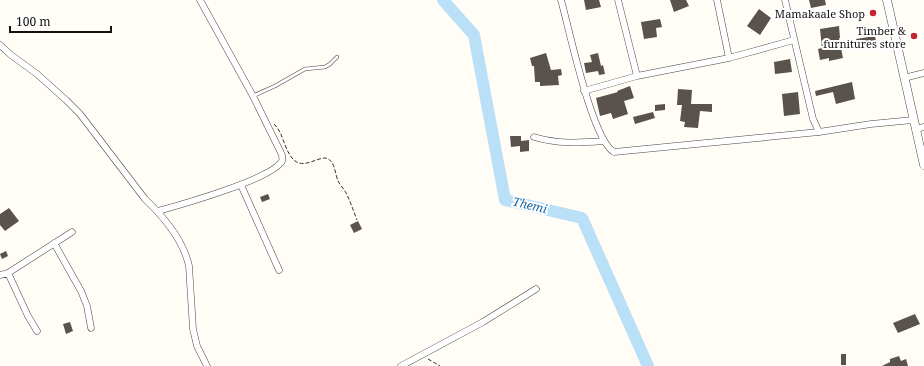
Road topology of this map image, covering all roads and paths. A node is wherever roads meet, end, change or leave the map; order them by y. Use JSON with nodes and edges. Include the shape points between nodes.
{"nodes":[{"id":1,"x":200,"y":0,"type":"edge"},
{"id":2,"x":561,"y":0,"type":"edge"},
{"id":3,"x":618,"y":0,"type":"edge"},
{"id":4,"x":717,"y":0,"type":"edge"},
{"id":5,"x":785,"y":0,"type":"edge"},
{"id":6,"x":887,"y":0,"type":"edge"},
{"id":7,"x":794,"y":40,"type":"junction"},
{"id":8,"x":0,"y":44,"type":"edge"},
{"id":9,"x":337,"y":57,"type":"dead end"},
{"id":10,"x":729,"y":58,"type":"junction"},
{"id":11,"x":924,"y":73,"type":"edge"},
{"id":12,"x":637,"y":76,"type":"junction"},
{"id":13,"x":904,"y":78,"type":"junction"},
{"id":14,"x":584,"y":90,"type":"junction"},
{"id":15,"x":253,"y":96,"type":"junction"},
{"id":16,"x":913,"y":120,"type":"junction"},
{"id":17,"x":265,"y":123,"type":"junction"},
{"id":18,"x":920,"y":128,"type":"edge"},
{"id":19,"x":819,"y":132,"type":"junction"},
{"id":20,"x":534,"y":137,"type":"dead end"},
{"id":21,"x":602,"y":141,"type":"junction"},
{"id":22,"x":924,"y":165,"type":"edge"},
{"id":23,"x":241,"y":185,"type":"junction"},
{"id":24,"x":158,"y":211,"type":"junction"},
{"id":25,"x":357,"y":220,"type":"dead end"},
{"id":26,"x":72,"y":232,"type":"dead end"},
{"id":27,"x":54,"y":243,"type":"junction"},
{"id":28,"x":279,"y":270,"type":"dead end"},
{"id":29,"x":8,"y":273,"type":"junction"},
{"id":30,"x":0,"y":275,"type":"edge"},
{"id":31,"x":536,"y":289,"type":"dead end"},
{"id":32,"x":91,"y":328,"type":"dead end"},
{"id":33,"x":37,"y":331,"type":"dead end"},
{"id":34,"x":420,"y":356,"type":"junction"},
{"id":35,"x":207,"y":366,"type":"edge"},
{"id":36,"x":401,"y":366,"type":"edge"},
{"id":37,"x":440,"y":366,"type":"edge"}],
"edges":[{"from":1,"to":15,"type":"street"},
{"from":2,"to":14,"type":"street"},
{"from":3,"to":12,"type":"street"},
{"from":4,"to":10,"type":"street"},
{"from":5,"to":7,"type":"street"},
{"from":6,"to":13,"type":"street"},
{"from":7,"to":10,"type":"street"},
{"from":7,"to":19,"type":"street"},
{"from":8,"to":24,"type":"street","via":[[80,114],[145,199]]},
{"from":9,"to":15,"type":"lane","via":[[325,67],[305,69]]},
{"from":10,"to":12,"type":"street"},
{"from":11,"to":13,"type":"street"},
{"from":12,"to":14,"type":"street"},
{"from":13,"to":16,"type":"street"},
{"from":14,"to":21,"type":"street"},
{"from":15,"to":17,"type":"street"},
{"from":16,"to":18,"type":"street"},
{"from":16,"to":19,"type":"street"},
{"from":17,"to":23,"type":"street","via":[[282,155],[282,162],[272,170]]},
{"from":17,"to":25,"type":"path","via":[[276,125],[296,161],[309,163],[323,158],[330,160]]},
{"from":18,"to":22,"type":"street"},
{"from":19,"to":21,"type":"street","via":[[619,152],[609,150]]},
{"from":20,"to":21,"type":"street","via":[[546,141],[578,143]]},
{"from":23,"to":24,"type":"street"},
{"from":23,"to":28,"type":"street"},
{"from":24,"to":35,"type":"street","via":[[173,231],[187,258],[193,329],[197,346]]},
{"from":26,"to":27,"type":"street"},
{"from":27,"to":29,"type":"street"},
{"from":27,"to":32,"type":"street","via":[[81,291]]},
{"from":29,"to":30,"type":"street"},
{"from":29,"to":33,"type":"street"},
{"from":31,"to":34,"type":"street","via":[[483,322]]},
{"from":34,"to":36,"type":"street"},
{"from":34,"to":37,"type":"path"}]}
